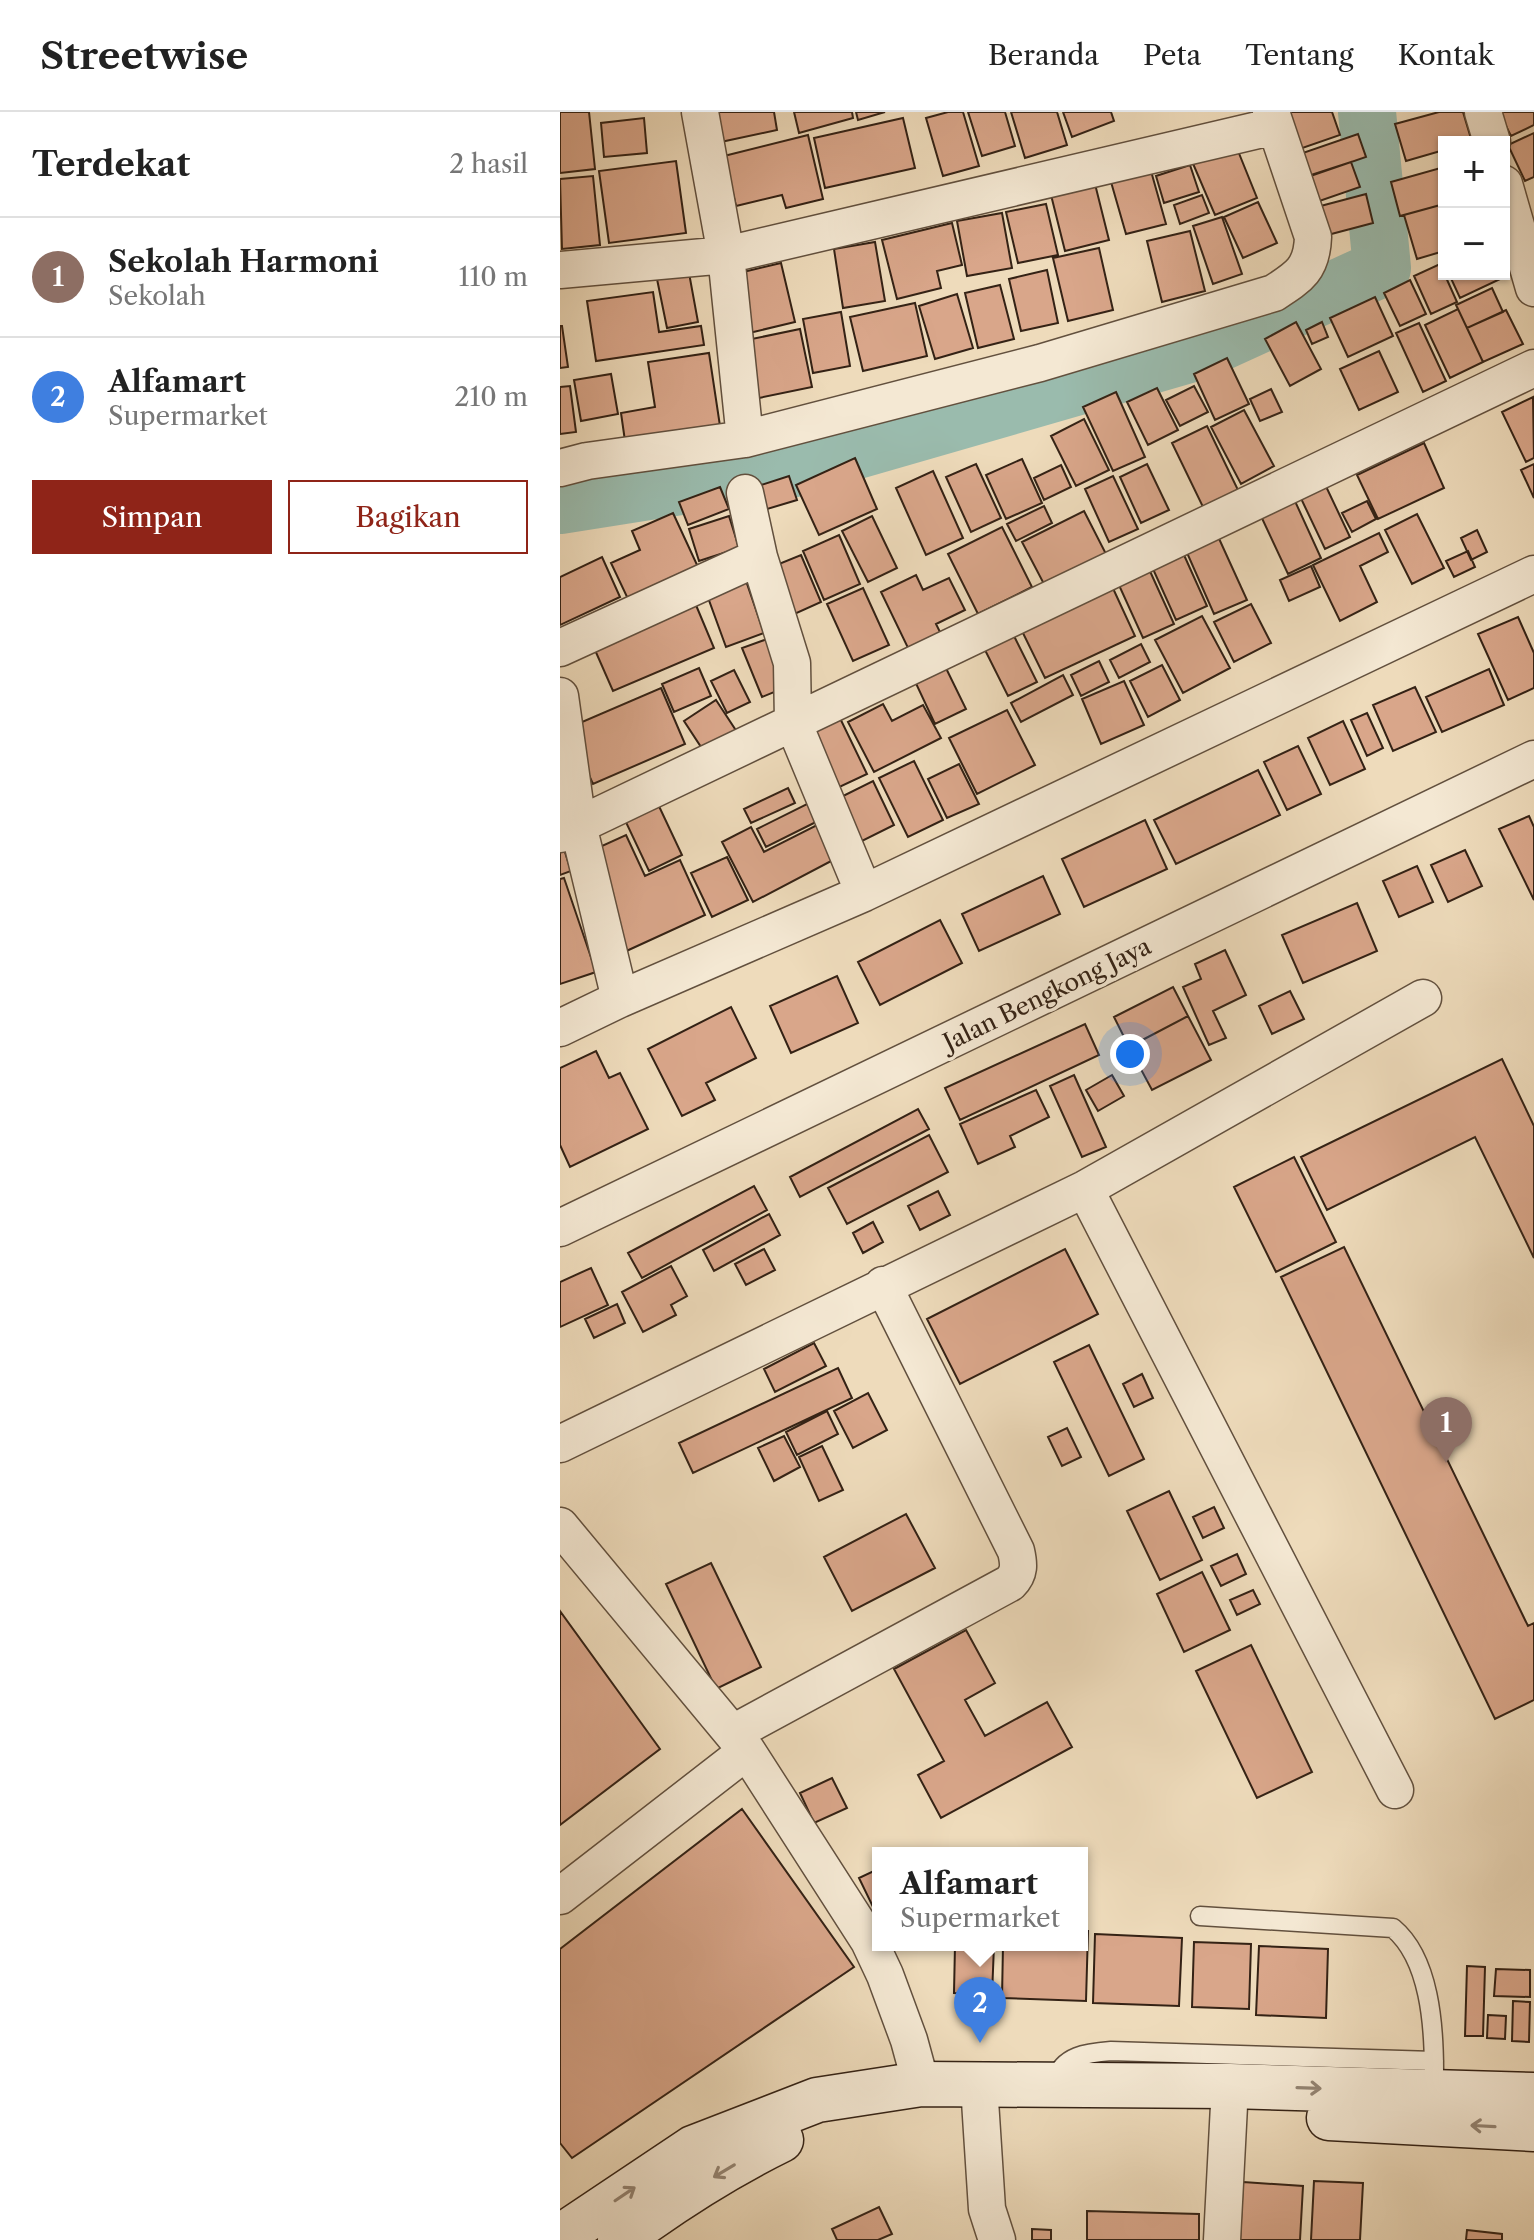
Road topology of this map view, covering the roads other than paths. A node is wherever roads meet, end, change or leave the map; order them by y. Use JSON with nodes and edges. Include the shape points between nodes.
{"nodes":[{"id":1,"x":700,"y":112,"type":"edge"},
{"id":2,"x":1483,"y":112,"type":"edge"},
{"id":3,"x":1273,"y":119,"type":"edge"},
{"id":4,"x":1490,"y":136,"type":"edge"},
{"id":5,"x":1510,"y":205,"type":"edge"},
{"id":6,"x":726,"y":255,"type":"junction"},
{"id":7,"x":560,"y":270,"type":"edge"},
{"id":8,"x":1534,"y":288,"type":"edge"},
{"id":9,"x":1534,"y":368,"type":"edge"},
{"id":10,"x":745,"y":439,"type":"junction"},
{"id":11,"x":560,"y":468,"type":"edge"},
{"id":12,"x":745,"y":493,"type":"dead end"},
{"id":13,"x":759,"y":557,"type":"junction"},
{"id":14,"x":1534,"y":574,"type":"edge"},
{"id":15,"x":560,"y":648,"type":"edge"},
{"id":16,"x":560,"y":696,"type":"edge"},
{"id":17,"x":793,"y":722,"type":"junction"},
{"id":18,"x":1534,"y":759,"type":"edge"},
{"id":19,"x":569,"y":829,"type":"edge"},
{"id":20,"x":864,"y":893,"type":"junction"},
{"id":21,"x":1423,"y":998,"type":"dead end"},
{"id":22,"x":620,"y":999,"type":"junction"},
{"id":23,"x":560,"y":1028,"type":"edge"},
{"id":24,"x":1085,"y":1189,"type":"junction"},
{"id":25,"x":560,"y":1228,"type":"edge"},
{"id":26,"x":883,"y":1285,"type":"junction"},
{"id":27,"x":560,"y":1444,"type":"edge"},
{"id":28,"x":560,"y":1526,"type":"edge"},
{"id":29,"x":740,"y":1742,"type":"junction"},
{"id":30,"x":1395,"y":1790,"type":"dead end"},
{"id":31,"x":560,"y":1896,"type":"edge"},
{"id":32,"x":1200,"y":1916,"type":"dead end"},
{"id":33,"x":872,"y":1947,"type":"edge"},
{"id":34,"x":874,"y":1951,"type":"edge"},
{"id":35,"x":1433,"y":2076,"type":"junction"},
{"id":36,"x":921,"y":2084,"type":"junction"},
{"id":37,"x":1054,"y":2084,"type":"junction"},
{"id":38,"x":980,"y":2095,"type":"junction"},
{"id":39,"x":1534,"y":2095,"type":"edge"},
{"id":40,"x":1229,"y":2099,"type":"junction"},
{"id":41,"x":1534,"y":2129,"type":"edge"},
{"id":42,"x":560,"y":2237,"type":"edge"},
{"id":43,"x":620,"y":2240,"type":"edge"},
{"id":44,"x":997,"y":2240,"type":"edge"},
{"id":45,"x":1222,"y":2240,"type":"edge"}],
"edges":[{"from":1,"to":6,"type":"street"},
{"from":2,"to":4,"type":"street"},
{"from":3,"to":6,"type":"street"},
{"from":3,"to":10,"type":"street","via":[[1313,237],[1312,256],[1304,270],[1274,293],[1040,363]]},
{"from":5,"to":8,"type":"street"},
{"from":6,"to":7,"type":"street"},
{"from":6,"to":10,"type":"street"},
{"from":9,"to":17,"type":"street"},
{"from":10,"to":11,"type":"street"},
{"from":12,"to":13,"type":"street"},
{"from":13,"to":15,"type":"street"},
{"from":13,"to":17,"type":"street","via":[[792,663]]},
{"from":14,"to":20,"type":"street"},
{"from":16,"to":19,"type":"street"},
{"from":17,"to":19,"type":"street"},
{"from":17,"to":20,"type":"street"},
{"from":18,"to":25,"type":"street","name":"Jalan Bengkong Jaya"},
{"from":19,"to":22,"type":"street"},
{"from":20,"to":22,"type":"street"},
{"from":21,"to":24,"type":"street"},
{"from":22,"to":23,"type":"street"},
{"from":24,"to":26,"type":"street"},
{"from":24,"to":30,"type":"street"},
{"from":26,"to":27,"type":"street"},
{"from":26,"to":29,"type":"street","via":[[1016,1551],[1016,1577]]},
{"from":28,"to":29,"type":"street"},
{"from":29,"to":31,"type":"street"},
{"from":29,"to":33,"type":"street"},
{"from":32,"to":35,"type":"lane","via":[[1393,1928],[1407,1939],[1416,1957],[1430,2006]]},
{"from":34,"to":36,"type":"street"},
{"from":35,"to":37,"type":"lane","via":[[1111,2051],[1081,2053],[1059,2069]]},
{"from":35,"to":39,"type":"main road"},
{"from":40,"to":35,"type":"main road","one_way":true},
{"from":36,"to":38,"type":"main road"},
{"from":42,"to":36,"type":"main road","one_way":true,"via":[[693,2148],[817,2100]]},
{"from":37,"to":38,"type":"main road"},
{"from":37,"to":40,"type":"main road"},
{"from":38,"to":40,"type":"main road"},
{"from":38,"to":43,"type":"main road","one_way":true,"via":[[828,2120],[746,2157]]},
{"from":38,"to":44,"type":"street","via":[[987,2209]]},
{"from":41,"to":40,"type":"main road","one_way":true},
{"from":40,"to":45,"type":"street"}]}
